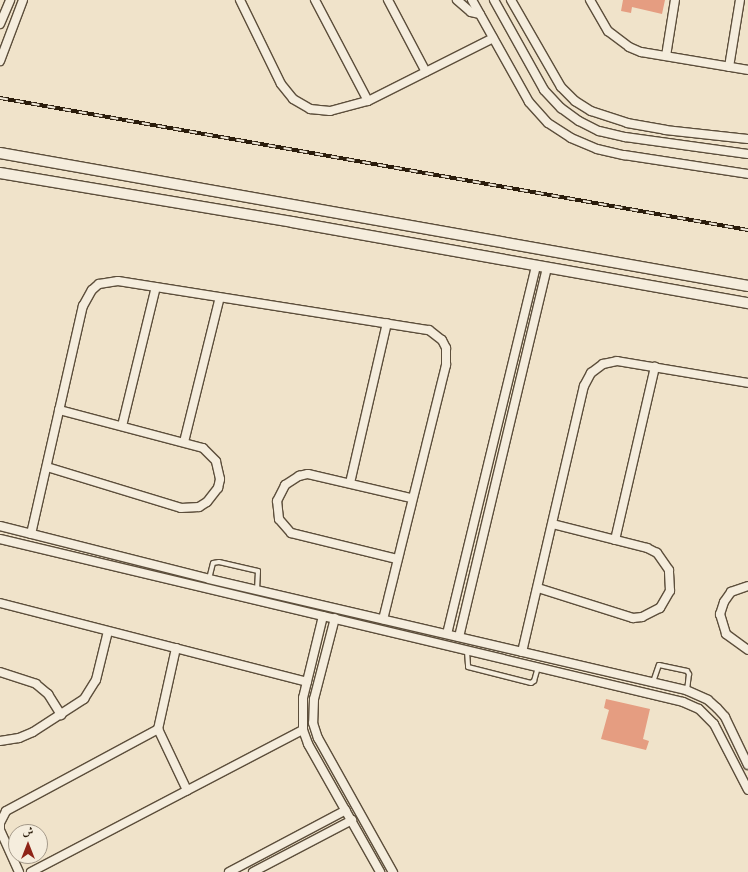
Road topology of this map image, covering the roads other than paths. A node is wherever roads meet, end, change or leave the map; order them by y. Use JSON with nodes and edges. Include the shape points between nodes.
{"nodes":[{"id":1,"x":10,"y":0,"type":"edge"},
{"id":2,"x":23,"y":0,"type":"edge"},
{"id":3,"x":240,"y":0,"type":"edge"},
{"id":4,"x":316,"y":0,"type":"edge"},
{"id":5,"x":388,"y":0,"type":"edge"},
{"id":6,"x":457,"y":0,"type":"edge"},
{"id":7,"x":472,"y":0,"type":"edge"},
{"id":8,"x":494,"y":0,"type":"edge"},
{"id":9,"x":511,"y":0,"type":"edge"},
{"id":10,"x":590,"y":0,"type":"edge"},
{"id":11,"x":675,"y":0,"type":"edge"},
{"id":12,"x":740,"y":0,"type":"edge"},
{"id":13,"x":480,"y":14,"type":"junction"},
{"id":14,"x":0,"y":24,"type":"edge"},
{"id":15,"x":493,"y":38,"type":"junction"},
{"id":16,"x":535,"y":44,"type":"junction"},
{"id":17,"x":523,"y":51,"type":"junction"},
{"id":18,"x":666,"y":56,"type":"junction"},
{"id":19,"x":0,"y":61,"type":"edge"},
{"id":20,"x":729,"y":67,"type":"junction"},
{"id":21,"x":748,"y":70,"type":"edge"},
{"id":22,"x":426,"y":72,"type":"junction"},
{"id":23,"x":368,"y":101,"type":"junction"},
{"id":24,"x":628,"y":123,"type":"junction"},
{"id":25,"x":701,"y":134,"type":"junction"},
{"id":26,"x":625,"y":137,"type":"junction"},
{"id":27,"x":748,"y":139,"type":"edge"},
{"id":28,"x":699,"y":148,"type":"junction"},
{"id":29,"x":0,"y":153,"type":"edge"},
{"id":30,"x":748,"y":154,"type":"edge"},
{"id":31,"x":61,"y":164,"type":"junction"},
{"id":32,"x":0,"y":173,"type":"edge"},
{"id":33,"x":748,"y":174,"type":"edge"},
{"id":34,"x":58,"y":182,"type":"junction"},
{"id":35,"x":295,"y":204,"type":"junction"},
{"id":36,"x":292,"y":222,"type":"junction"},
{"id":37,"x":536,"y":266,"type":"junction"},
{"id":38,"x":547,"y":268,"type":"junction"},
{"id":39,"x":735,"y":283,"type":"junction"},
{"id":40,"x":156,"y":286,"type":"junction"},
{"id":41,"x":748,"y":286,"type":"edge"},
{"id":42,"x":220,"y":297,"type":"junction"},
{"id":43,"x":529,"y":298,"type":"junction"},
{"id":44,"x":539,"y":300,"type":"junction"},
{"id":45,"x":732,"y":300,"type":"junction"},
{"id":46,"x":748,"y":303,"type":"edge"},
{"id":47,"x":387,"y":323,"type":"junction"},
{"id":48,"x":655,"y":368,"type":"junction"},
{"id":49,"x":748,"y":384,"type":"edge"},
{"id":50,"x":59,"y":410,"type":"junction"},
{"id":51,"x":122,"y":426,"type":"junction"},
{"id":52,"x":184,"y":442,"type":"junction"},
{"id":53,"x":47,"y":467,"type":"junction"},
{"id":54,"x":350,"y":483,"type":"junction"},
{"id":55,"x":412,"y":498,"type":"junction"},
{"id":56,"x":552,"y":524,"type":"junction"},
{"id":57,"x":0,"y":526,"type":"edge"},
{"id":58,"x":30,"y":534,"type":"junction"},
{"id":59,"x":0,"y":539,"type":"edge"},
{"id":60,"x":615,"y":540,"type":"junction"},
{"id":61,"x":397,"y":559,"type":"junction"},
{"id":62,"x":209,"y":579,"type":"junction"},
{"id":63,"x":748,"y":586,"type":"edge"},
{"id":64,"x":538,"y":588,"type":"junction"},
{"id":65,"x":257,"y":590,"type":"junction"},
{"id":66,"x":278,"y":595,"type":"junction"},
{"id":67,"x":456,"y":600,"type":"junction"},
{"id":68,"x":0,"y":603,"type":"edge"},
{"id":69,"x":467,"y":603,"type":"junction"},
{"id":70,"x":275,"y":607,"type":"junction"},
{"id":71,"x":323,"y":616,"type":"junction"},
{"id":72,"x":335,"y":618,"type":"junction"},
{"id":73,"x":383,"y":619,"type":"junction"},
{"id":74,"x":108,"y":631,"type":"junction"},
{"id":75,"x":447,"y":634,"type":"junction"},
{"id":76,"x":460,"y":637,"type":"junction"},
{"id":77,"x":495,"y":645,"type":"junction"},
{"id":78,"x":176,"y":648,"type":"junction"},
{"id":79,"x":315,"y":649,"type":"junction"},
{"id":80,"x":468,"y":650,"type":"junction"},
{"id":81,"x":748,"y":650,"type":"edge"},
{"id":82,"x":326,"y":652,"type":"junction"},
{"id":83,"x":522,"y":652,"type":"junction"},
{"id":84,"x":492,"y":656,"type":"junction"},
{"id":85,"x":538,"y":667,"type":"junction"},
{"id":86,"x":0,"y":672,"type":"edge"},
{"id":87,"x":307,"y":682,"type":"junction"},
{"id":88,"x":653,"y":682,"type":"junction"},
{"id":89,"x":667,"y":686,"type":"junction"},
{"id":90,"x":686,"y":690,"type":"junction"},
{"id":91,"x":666,"y":698,"type":"junction"},
{"id":92,"x":61,"y":715,"type":"junction"},
{"id":93,"x":158,"y":729,"type":"junction"},
{"id":94,"x":303,"y":730,"type":"junction"},
{"id":95,"x":0,"y":741,"type":"edge"},
{"id":96,"x":326,"y":751,"type":"junction"},
{"id":97,"x":315,"y":757,"type":"junction"},
{"id":98,"x":748,"y":765,"type":"edge"},
{"id":99,"x":187,"y":790,"type":"junction"},
{"id":100,"x":748,"y":790,"type":"edge"},
{"id":101,"x":346,"y":810,"type":"junction"},
{"id":102,"x":352,"y":820,"type":"junction"},
{"id":103,"x":316,"y":826,"type":"junction"},
{"id":104,"x":322,"y":836,"type":"junction"},
{"id":105,"x":19,"y":872,"type":"edge"},
{"id":106,"x":31,"y":872,"type":"edge"},
{"id":107,"x":229,"y":872,"type":"edge"},
{"id":108,"x":253,"y":872,"type":"edge"},
{"id":109,"x":380,"y":872,"type":"edge"},
{"id":110,"x":393,"y":872,"type":"edge"}],
"edges":[{"from":1,"to":14,"type":"street"},
{"from":2,"to":19,"type":"street"},
{"from":3,"to":23,"type":"street","via":[[281,84],[294,99],[310,109],[330,111]]},
{"from":4,"to":23,"type":"street"},
{"from":5,"to":22,"type":"street"},
{"from":6,"to":13,"type":"street","via":[[471,12]]},
{"from":7,"to":13,"type":"street"},
{"from":8,"to":17,"type":"street"},
{"from":9,"to":16,"type":"street"},
{"from":10,"to":18,"type":"street","via":[[608,31],[618,40],[641,52]]},
{"from":11,"to":18,"type":"street"},
{"from":12,"to":20,"type":"street"},
{"from":13,"to":15,"type":"street"},
{"from":15,"to":22,"type":"street"},
{"from":15,"to":33,"type":"street","via":[[529,102],[548,122],[571,138],[597,149],[624,155]]},
{"from":16,"to":17,"type":"street"},
{"from":16,"to":24,"type":"street","via":[[561,87],[574,100],[591,111]]},
{"from":17,"to":26,"type":"street","via":[[544,90],[561,108],[599,131]]},
{"from":18,"to":20,"type":"street"},
{"from":20,"to":21,"type":"street"},
{"from":22,"to":23,"type":"street"},
{"from":24,"to":25,"type":"street"},
{"from":24,"to":26,"type":"street"},
{"from":25,"to":27,"type":"street"},
{"from":25,"to":28,"type":"street"},
{"from":26,"to":28,"type":"street"},
{"from":28,"to":30,"type":"street"},
{"from":29,"to":31,"type":"street"},
{"from":31,"to":34,"type":"street"},
{"from":31,"to":35,"type":"street"},
{"from":32,"to":34,"type":"street"},
{"from":34,"to":36,"type":"street"},
{"from":35,"to":36,"type":"street"},
{"from":35,"to":39,"type":"street"},
{"from":36,"to":37,"type":"street"},
{"from":37,"to":38,"type":"street"},
{"from":37,"to":43,"type":"street"},
{"from":38,"to":44,"type":"street"},
{"from":38,"to":45,"type":"street"},
{"from":39,"to":41,"type":"street"},
{"from":39,"to":45,"type":"street"},
{"from":40,"to":42,"type":"street"},
{"from":40,"to":50,"type":"street","via":[[108,281],[92,290],[83,306]]},
{"from":40,"to":51,"type":"street"},
{"from":42,"to":47,"type":"street"},
{"from":42,"to":52,"type":"street"},
{"from":43,"to":44,"type":"street"},
{"from":43,"to":67,"type":"street"},
{"from":44,"to":69,"type":"street"},
{"from":45,"to":46,"type":"street"},
{"from":47,"to":54,"type":"street"},
{"from":47,"to":55,"type":"street","via":[[429,330],[436,334],[446,348],[448,357]]},
{"from":48,"to":49,"type":"street"},
{"from":48,"to":56,"type":"street","via":[[610,362],[597,368],[587,379]]},
{"from":48,"to":60,"type":"street"},
{"from":50,"to":51,"type":"street"},
{"from":50,"to":53,"type":"street"},
{"from":51,"to":52,"type":"street"},
{"from":52,"to":53,"type":"street","via":[[210,454],[219,470],[219,483],[213,496],[203,505],[190,509]]},
{"from":53,"to":58,"type":"street"},
{"from":54,"to":55,"type":"street"},
{"from":54,"to":61,"type":"street","via":[[308,474],[291,480],[282,489],[277,501],[279,519],[284,527],[300,537]]},
{"from":55,"to":61,"type":"street"},
{"from":56,"to":60,"type":"street"},
{"from":56,"to":64,"type":"street"},
{"from":57,"to":58,"type":"street"},
{"from":58,"to":62,"type":"street"},
{"from":59,"to":70,"type":"street"},
{"from":60,"to":64,"type":"street","via":[[657,553],[669,570],[670,591],[666,600],[652,614],[633,618]]},
{"from":61,"to":73,"type":"street"},
{"from":62,"to":65,"type":"street"},
{"from":62,"to":65,"type":"lane","via":[[212,566],[216,562],[258,571]]},
{"from":63,"to":81,"type":"street","via":[[731,592],[720,614],[726,634]]},
{"from":64,"to":83,"type":"street"},
{"from":65,"to":66,"type":"street"},
{"from":66,"to":70,"type":"street"},
{"from":66,"to":73,"type":"street"},
{"from":67,"to":69,"type":"street"},
{"from":67,"to":75,"type":"street"},
{"from":68,"to":74,"type":"street"},
{"from":69,"to":76,"type":"street"},
{"from":70,"to":71,"type":"street"},
{"from":71,"to":72,"type":"street"},
{"from":71,"to":79,"type":"street"},
{"from":72,"to":80,"type":"street"},
{"from":72,"to":82,"type":"street"},
{"from":73,"to":75,"type":"street"},
{"from":74,"to":78,"type":"street"},
{"from":74,"to":92,"type":"street","via":[[96,680],[91,690],[76,706]]},
{"from":75,"to":76,"type":"street"},
{"from":76,"to":77,"type":"street"},
{"from":77,"to":83,"type":"street"},
{"from":77,"to":84,"type":"street"},
{"from":78,"to":87,"type":"street"},
{"from":78,"to":93,"type":"street"},
{"from":79,"to":82,"type":"street"},
{"from":79,"to":87,"type":"street"},
{"from":80,"to":84,"type":"street"},
{"from":80,"to":85,"type":"lane","via":[[468,668],[531,683]]},
{"from":82,"to":96,"type":"street","via":[[312,715],[315,730]]},
{"from":83,"to":88,"type":"street"},
{"from":84,"to":85,"type":"street"},
{"from":85,"to":91,"type":"street"},
{"from":86,"to":92,"type":"street","via":[[36,684],[48,694]]},
{"from":87,"to":94,"type":"street","via":[[301,706]]},
{"from":88,"to":89,"type":"street"},
{"from":88,"to":90,"type":"lane","via":[[659,665],[687,671],[689,674]]},
{"from":89,"to":90,"type":"street"},
{"from":89,"to":91,"type":"street"},
{"from":90,"to":98,"type":"street","via":[[703,697],[725,717]]},
{"from":91,"to":100,"type":"street","via":[[692,705],[707,716],[719,733]]},
{"from":92,"to":95,"type":"street","via":[[26,736]]},
{"from":93,"to":99,"type":"street"},
{"from":93,"to":105,"type":"street","via":[[6,811],[2,817],[0,830]]},
{"from":94,"to":97,"type":"street"},
{"from":94,"to":99,"type":"street"},
{"from":96,"to":97,"type":"street"},
{"from":96,"to":110,"type":"street"},
{"from":97,"to":101,"type":"street"},
{"from":99,"to":106,"type":"street"},
{"from":101,"to":102,"type":"street"},
{"from":101,"to":103,"type":"street"},
{"from":102,"to":104,"type":"street"},
{"from":102,"to":109,"type":"street"},
{"from":103,"to":104,"type":"street"},
{"from":103,"to":107,"type":"street"},
{"from":104,"to":108,"type":"street"}]}
